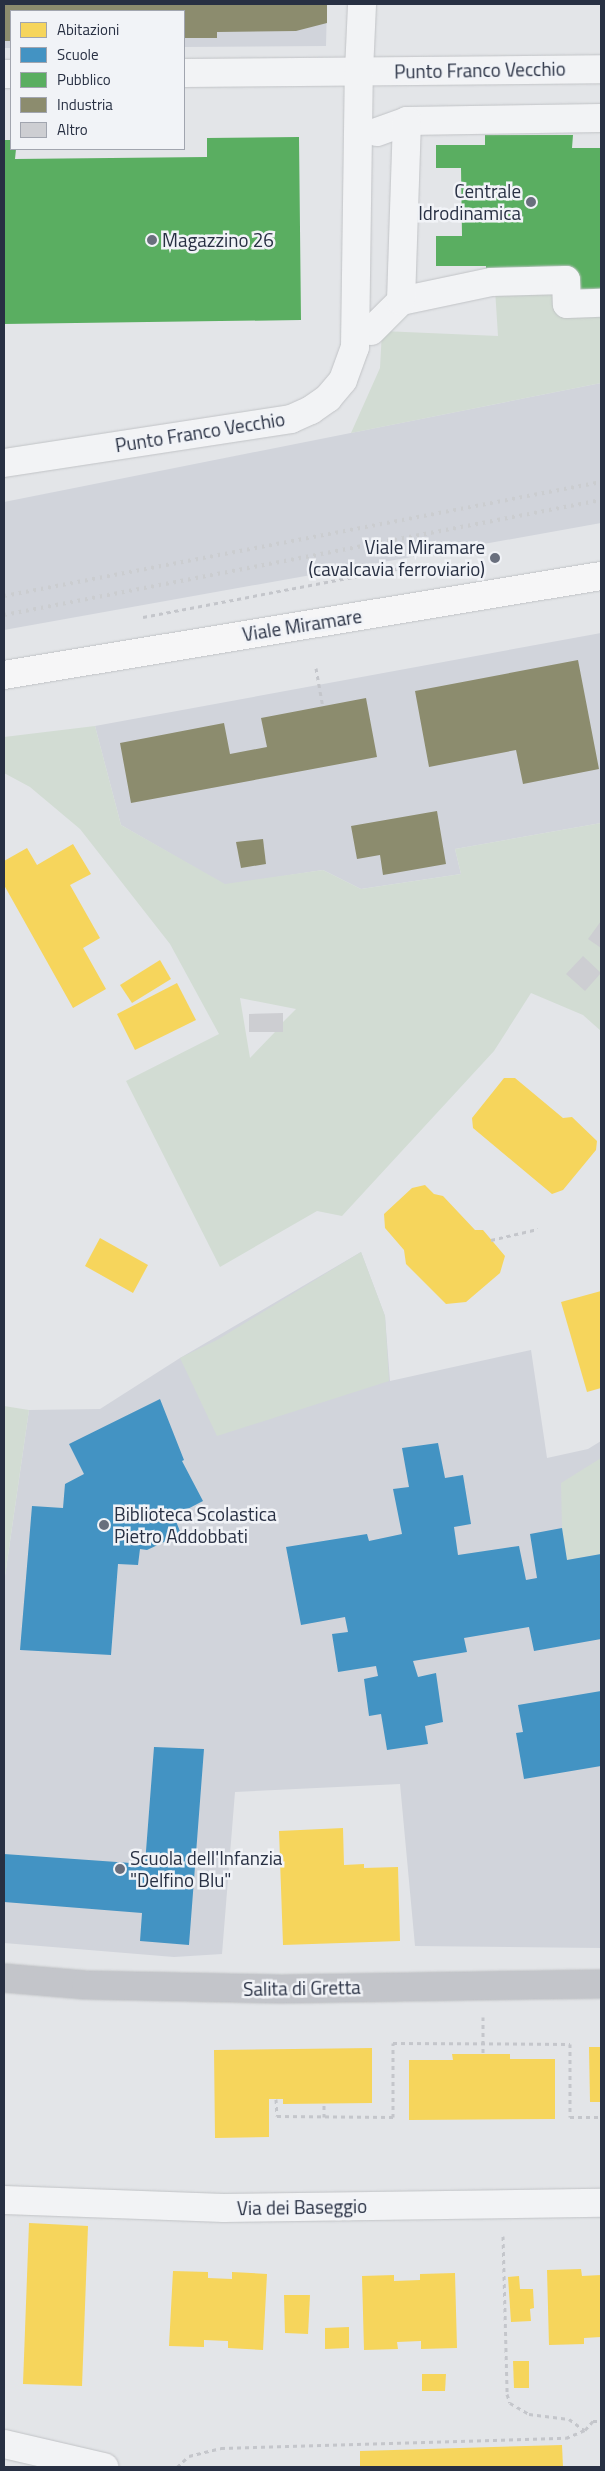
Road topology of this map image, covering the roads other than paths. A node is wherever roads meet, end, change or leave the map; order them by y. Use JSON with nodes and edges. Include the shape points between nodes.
{"nodes":[{"id":1,"x":362,"y":4,"type":"edge"},
{"id":2,"x":601,"y":69,"type":"edge"},
{"id":3,"x":359,"y":71,"type":"junction"},
{"id":4,"x":185,"y":73,"type":"edge"},
{"id":5,"x":601,"y":118,"type":"edge"},
{"id":6,"x":407,"y":121,"type":"junction"},
{"id":7,"x":377,"y":132,"type":"dead end"},
{"id":8,"x":401,"y":301,"type":"junction"},
{"id":9,"x":601,"y":303,"type":"edge"},
{"id":10,"x":371,"y":331,"type":"dead end"},
{"id":11,"x":4,"y":463,"type":"edge"},
{"id":12,"x":601,"y":576,"type":"edge"},
{"id":13,"x":4,"y":675,"type":"edge"},
{"id":14,"x":4,"y":1978,"type":"edge"},
{"id":15,"x":601,"y":1984,"type":"edge"},
{"id":16,"x":4,"y":2200,"type":"edge"},
{"id":17,"x":601,"y":2203,"type":"edge"},
{"id":18,"x":4,"y":2444,"type":"edge"},
{"id":19,"x":104,"y":2467,"type":"edge"}],
"edges":[{"from":1,"to":3,"type":"street","name":"Punto Franco Vecchio"},
{"from":2,"to":3,"type":"street","name":"Punto Franco Vecchio"},
{"from":3,"to":4,"type":"street","name":"Punto Franco Vecchio"},
{"from":3,"to":11,"type":"street","name":"Punto Franco Vecchio","via":[[355,347],[343,380],[328,398],[291,419]]},
{"from":5,"to":6,"type":"street"},
{"from":6,"to":7,"type":"street"},
{"from":6,"to":8,"type":"street"},
{"from":8,"to":9,"type":"street","via":[[491,282],[566,280],[568,304]]},
{"from":8,"to":10,"type":"street"},
{"from":12,"to":13,"type":"main road","name":"Viale Miramare"},
{"from":14,"to":15,"type":"main road","name":"Salita di Gretta","via":[[86,1985],[236,1989]]},
{"from":16,"to":17,"type":"street","name":"Via dei Baseggio","via":[[224,2208]]},
{"from":18,"to":19,"type":"street"}]}
